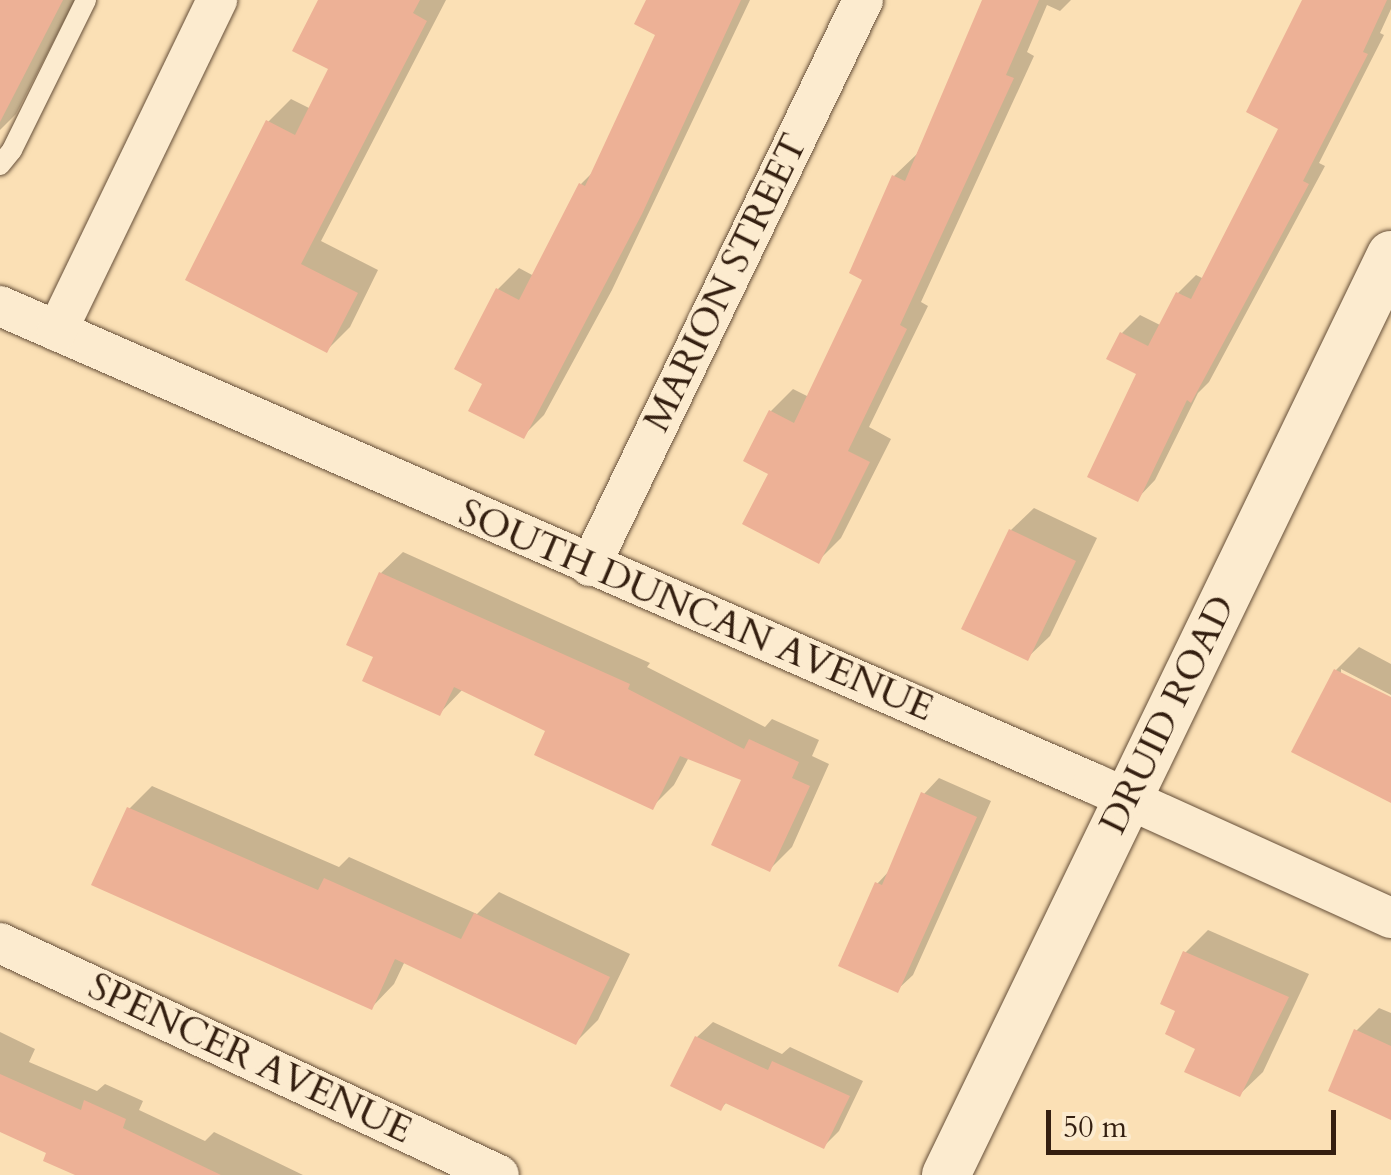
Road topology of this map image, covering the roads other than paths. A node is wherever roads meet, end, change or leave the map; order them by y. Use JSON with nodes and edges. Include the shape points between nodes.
{"nodes":[{"id":1,"x":86,"y":0,"type":"edge"},
{"id":2,"x":217,"y":0,"type":"edge"},
{"id":3,"x":863,"y":0,"type":"edge"},
{"id":4,"x":0,"y":165,"type":"edge"},
{"id":5,"x":1391,"y":256,"type":"edge"},
{"id":6,"x":0,"y":306,"type":"edge"},
{"id":7,"x":57,"y":331,"type":"junction"},
{"id":8,"x":590,"y":566,"type":"junction"},
{"id":9,"x":1128,"y":798,"type":"junction"},
{"id":10,"x":1391,"y":918,"type":"edge"},
{"id":11,"x":0,"y":943,"type":"edge"},
{"id":12,"x":499,"y":1175,"type":"edge"},
{"id":13,"x":946,"y":1175,"type":"edge"}],
"edges":[{"from":1,"to":4,"type":"lane"},
{"from":2,"to":7,"type":"street"},
{"from":3,"to":8,"type":"street","name":"MARION STREET"},
{"from":5,"to":9,"type":"street","name":"DRUID ROAD"},
{"from":6,"to":7,"type":"street","name":"SOUTH DUNCAN AVENUE"},
{"from":7,"to":8,"type":"street","name":"SOUTH DUNCAN AVENUE"},
{"from":8,"to":9,"type":"street","name":"SOUTH DUNCAN AVENUE"},
{"from":9,"to":10,"type":"street","name":"SOUTH DUNCAN AVENUE"},
{"from":9,"to":13,"type":"street","name":"DRUID ROAD"},
{"from":11,"to":12,"type":"street","name":"SPENCER AVENUE"}]}
